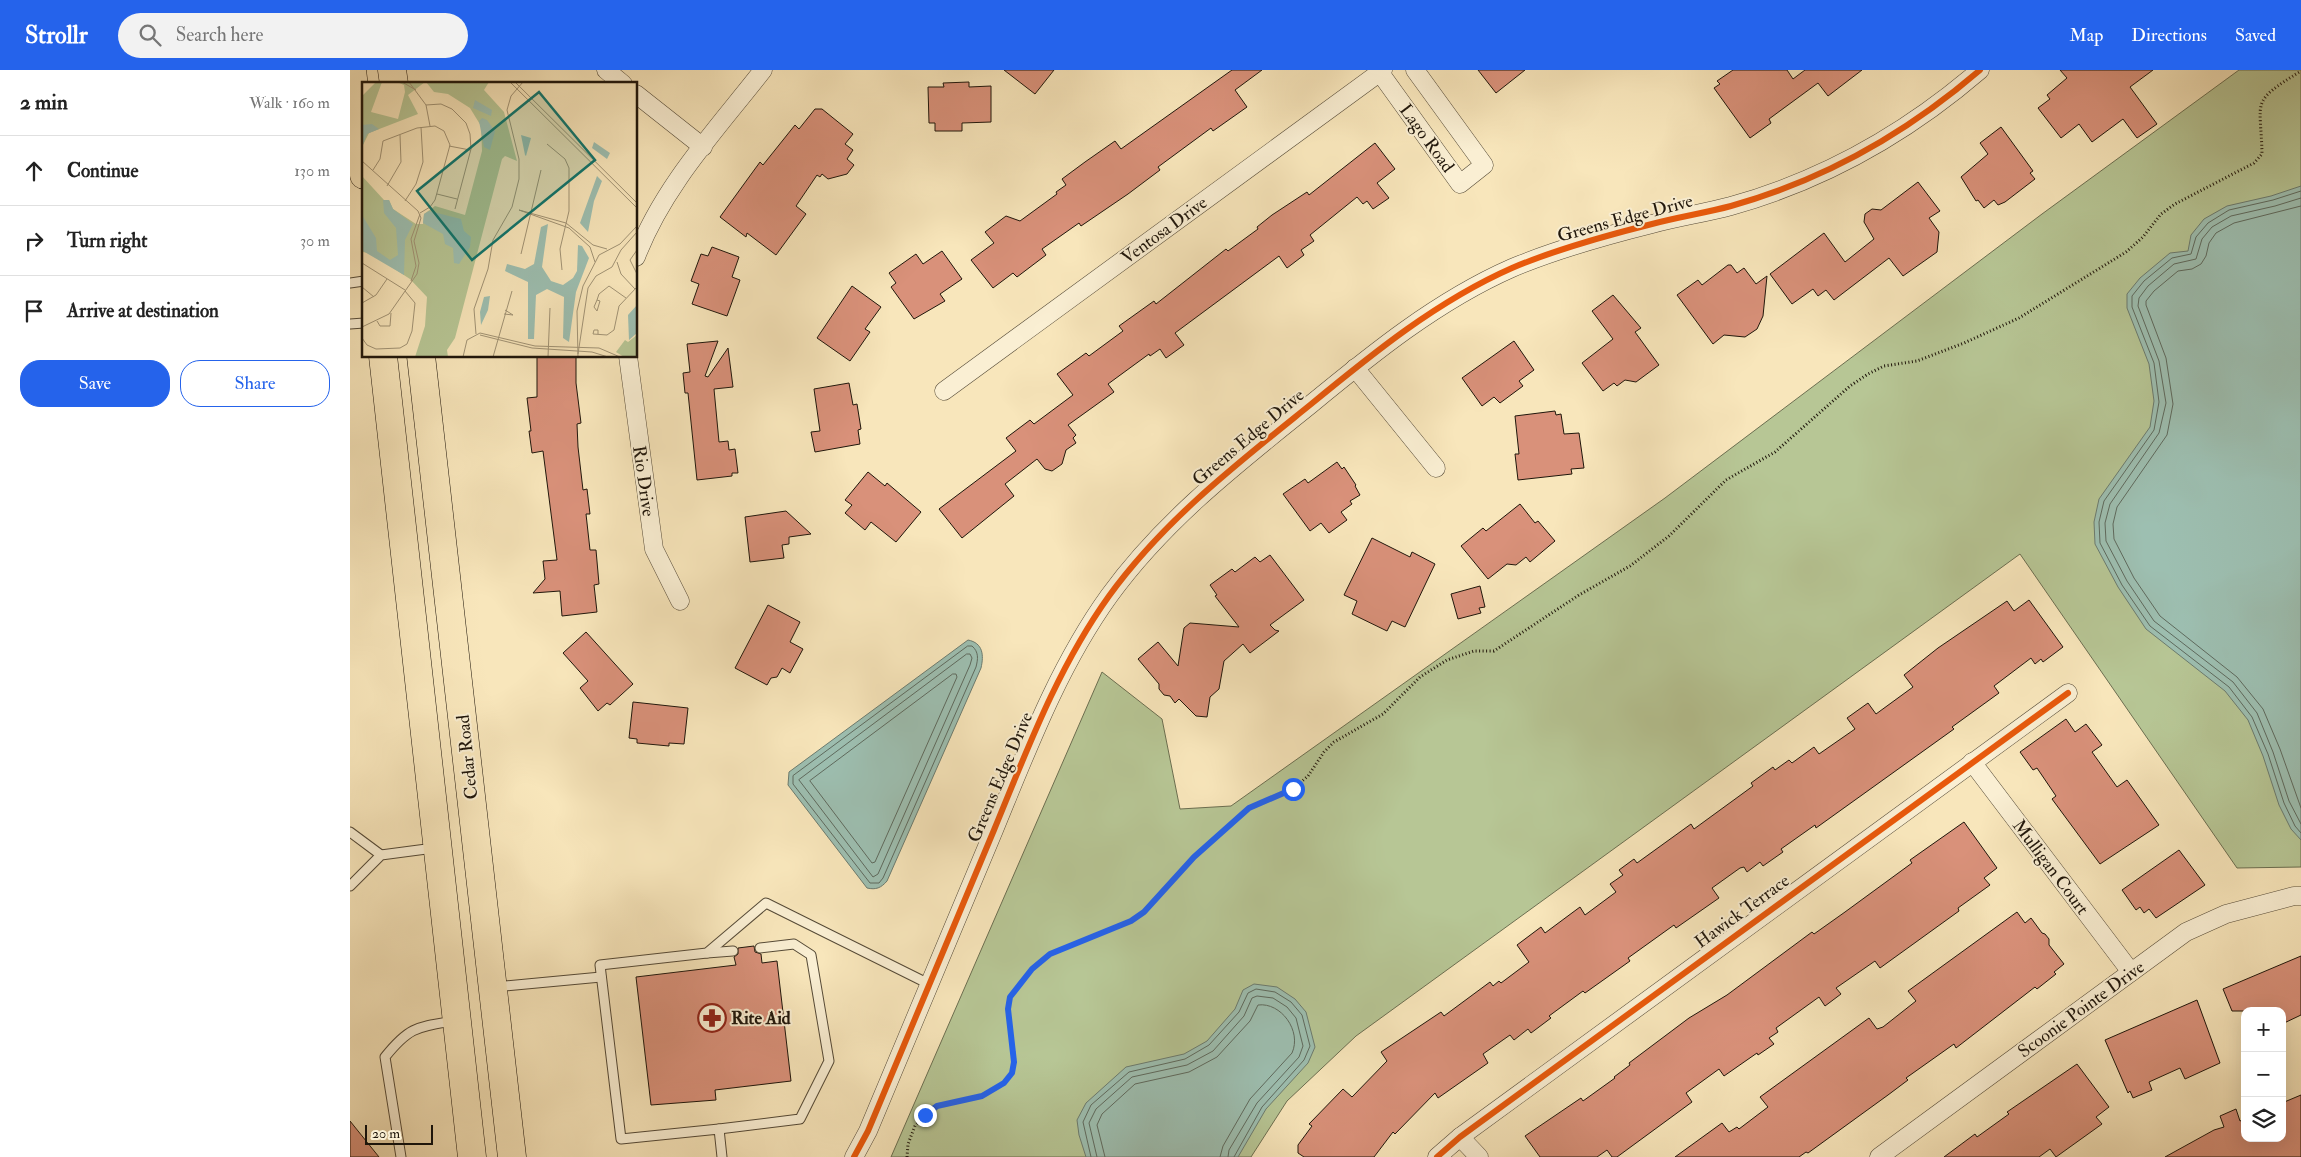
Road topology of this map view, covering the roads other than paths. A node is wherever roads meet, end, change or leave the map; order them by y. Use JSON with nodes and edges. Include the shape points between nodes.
{"nodes":[{"id":1,"x":352,"y":70,"type":"edge"},
{"id":2,"x":606,"y":70,"type":"edge"},
{"id":3,"x":763,"y":70,"type":"edge"},
{"id":4,"x":1415,"y":70,"type":"edge"},
{"id":5,"x":1980,"y":70,"type":"edge"},
{"id":6,"x":1380,"y":71,"type":"edge"},
{"id":7,"x":621,"y":82,"type":"edge"},
{"id":8,"x":638,"y":96,"type":"edge"},
{"id":9,"x":704,"y":147,"type":"junction"},
{"id":10,"x":362,"y":158,"type":"edge"},
{"id":11,"x":638,"y":251,"type":"edge"},
{"id":12,"x":383,"y":358,"type":"edge"},
{"id":13,"x":421,"y":358,"type":"edge"},
{"id":14,"x":628,"y":358,"type":"edge"},
{"id":15,"x":1355,"y":368,"type":"junction"},
{"id":16,"x":944,"y":391,"type":"dead end"},
{"id":17,"x":1436,"y":468,"type":"dead end"},
{"id":18,"x":680,"y":600,"type":"dead end"},
{"id":19,"x":2068,"y":693,"type":"dead end"},
{"id":20,"x":1972,"y":762,"type":"junction"},
{"id":21,"x":350,"y":832,"type":"edge"},
{"id":22,"x":437,"y":847,"type":"junction"},
{"id":23,"x":381,"y":855,"type":"junction"},
{"id":24,"x":350,"y":886,"type":"edge"},
{"id":25,"x":2301,"y":896,"type":"edge"},
{"id":26,"x":760,"y":948,"type":"dead end"},
{"id":27,"x":732,"y":951,"type":"dead end"},
{"id":28,"x":707,"y":953,"type":"junction"},
{"id":29,"x":2131,"y":972,"type":"junction"},
{"id":30,"x":601,"y":977,"type":"junction"},
{"id":31,"x":930,"y":984,"type":"junction"},
{"id":32,"x":493,"y":988,"type":"junction"},
{"id":33,"x":456,"y":1020,"type":"junction"},
{"id":34,"x":719,"y":1129,"type":"junction"},
{"id":35,"x":1460,"y":1136,"type":"junction"},
{"id":36,"x":402,"y":1157,"type":"edge"},
{"id":37,"x":472,"y":1157,"type":"edge"},
{"id":38,"x":512,"y":1157,"type":"edge"},
{"id":39,"x":722,"y":1157,"type":"edge"},
{"id":40,"x":854,"y":1157,"type":"edge"},
{"id":41,"x":1437,"y":1157,"type":"edge"},
{"id":42,"x":1478,"y":1157,"type":"edge"},
{"id":43,"x":1879,"y":1157,"type":"edge"}],
"edges":[{"from":1,"to":10,"type":"main road"},
{"from":2,"to":7,"type":"street"},
{"from":3,"to":9,"type":"street"},
{"from":4,"to":6,"type":"street","name":"Lago Road","via":[[1484,165],[1460,184]]},
{"from":5,"to":15,"type":"street","name":"Greens Edge Drive","via":[[1952,94],[1884,141],[1810,178],[1732,206],[1580,243],[1510,269],[1445,304]]},
{"from":6,"to":16,"type":"street","name":"Ventosa Drive"},
{"from":8,"to":9,"type":"street"},
{"from":9,"to":11,"type":"street","via":[[666,196]]},
{"from":12,"to":22,"type":"main road"},
{"from":13,"to":32,"type":"main road","name":"Cedar Road"},
{"from":14,"to":18,"type":"street","name":"Rio Drive","via":[[654,549]]},
{"from":15,"to":17,"type":"street"},
{"from":15,"to":31,"type":"street","name":"Greens Edge Drive","via":[[1220,478],[1161,533],[1110,595],[1066,664],[1051,696]]},
{"from":19,"to":20,"type":"street","name":"Hawick Terrace"},
{"from":20,"to":29,"type":"street","name":"Mulligan Court"},
{"from":20,"to":35,"type":"street","name":"Hawick Terrace"},
{"from":21,"to":23,"type":"lane"},
{"from":22,"to":23,"type":"lane"},
{"from":22,"to":33,"type":"main road"},
{"from":23,"to":24,"type":"lane"},
{"from":25,"to":29,"type":"street","name":"Scoonie Pointe Drive","via":[[2226,914],[2186,932]]},
{"from":26,"to":34,"type":"lane","via":[[794,944],[811,955],[829,1061],[800,1119]]},
{"from":27,"to":28,"type":"lane"},
{"from":28,"to":30,"type":"lane","via":[[600,965]]},
{"from":28,"to":31,"type":"lane","via":[[766,903]]},
{"from":29,"to":43,"type":"street","name":"Scoonie Pointe Drive"},
{"from":30,"to":32,"type":"lane"},
{"from":30,"to":34,"type":"lane","via":[[621,1139]]},
{"from":31,"to":40,"type":"street","name":"Greens Edge Drive"},
{"from":32,"to":38,"type":"main road","name":"Cedar Road"},
{"from":33,"to":36,"type":"lane","via":[[414,1028],[400,1038],[385,1057]]},
{"from":33,"to":37,"type":"main road"},
{"from":34,"to":39,"type":"lane"},
{"from":35,"to":41,"type":"street","name":"Hawick Terrace"},
{"from":35,"to":42,"type":"street"}]}
